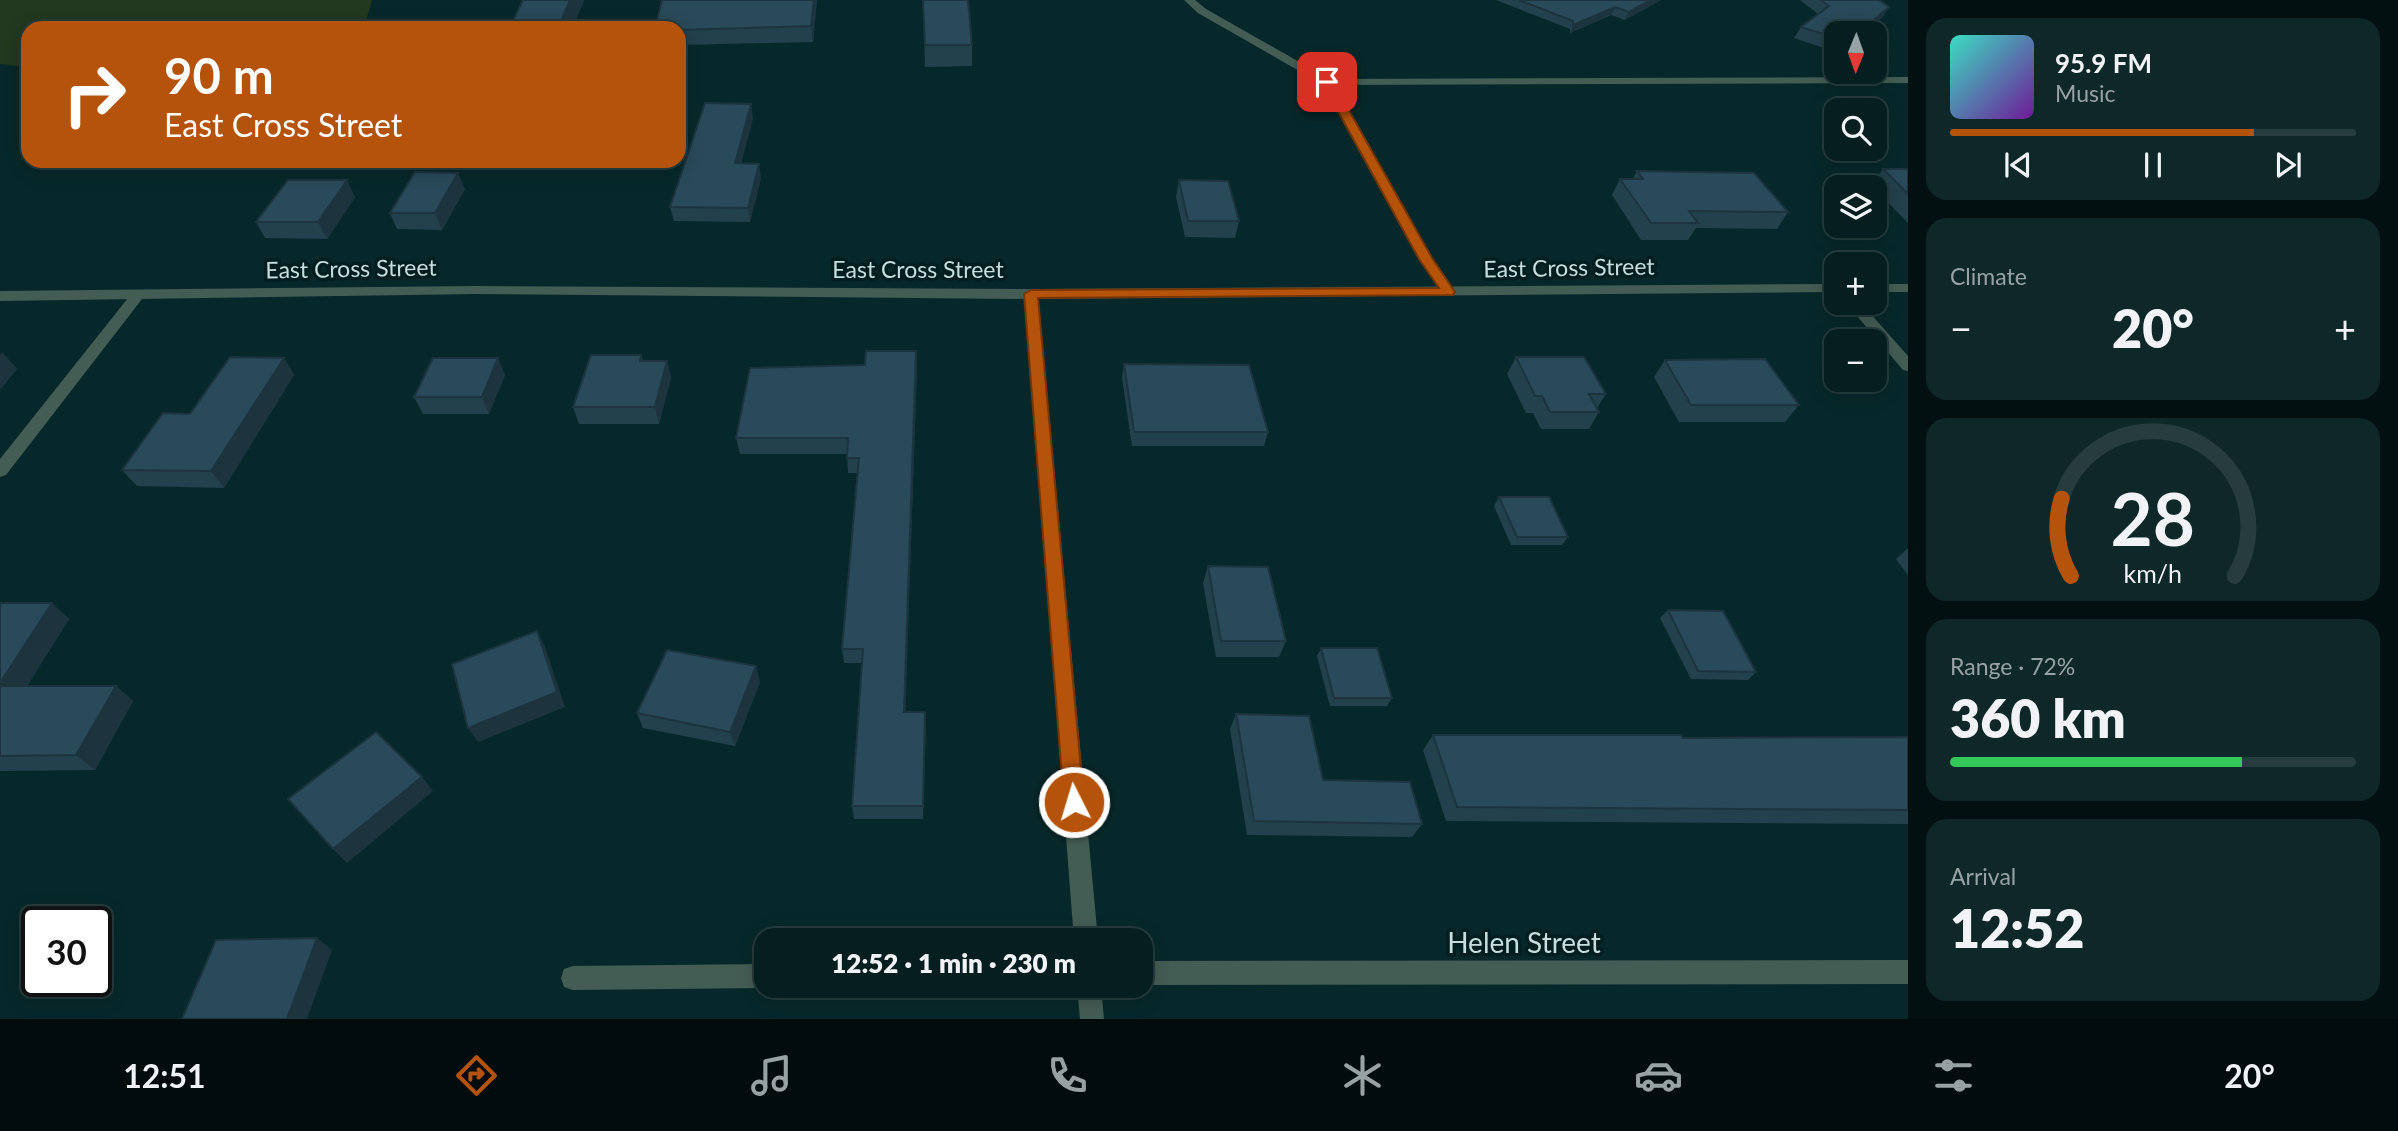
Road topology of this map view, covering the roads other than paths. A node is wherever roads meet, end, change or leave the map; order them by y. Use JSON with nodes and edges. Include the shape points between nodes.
{"nodes":[{"id":1,"x":1189,"y":0,"type":"edge"},
{"id":2,"x":1908,"y":80,"type":"edge"},
{"id":3,"x":1327,"y":82,"type":"junction"},
{"id":4,"x":1824,"y":288,"type":"edge"},
{"id":5,"x":1887,"y":288,"type":"edge"},
{"id":6,"x":1908,"y":288,"type":"edge"},
{"id":7,"x":1448,"y":292,"type":"junction"},
{"id":8,"x":1031,"y":294,"type":"junction"},
{"id":9,"x":0,"y":296,"type":"edge"},
{"id":10,"x":137,"y":296,"type":"junction"},
{"id":11,"x":1863,"y":315,"type":"edge"},
{"id":12,"x":1908,"y":366,"type":"edge"},
{"id":13,"x":0,"y":471,"type":"edge"},
{"id":14,"x":1085,"y":928,"type":"edge"},
{"id":15,"x":1908,"y":972,"type":"edge"},
{"id":16,"x":1153,"y":974,"type":"edge"},
{"id":17,"x":754,"y":976,"type":"edge"},
{"id":18,"x":573,"y":978,"type":"dead end"},
{"id":19,"x":1091,"y":998,"type":"edge"},
{"id":20,"x":1092,"y":1019,"type":"edge"}],
"edges":[{"from":1,"to":3,"type":"street"},
{"from":2,"to":3,"type":"street"},
{"from":3,"to":7,"type":"street"},
{"from":4,"to":7,"type":"street","name":"East Cross Street"},
{"from":5,"to":6,"type":"street"},
{"from":7,"to":8,"type":"street","name":"East Cross Street"},
{"from":8,"to":10,"type":"street","name":"East Cross Street","via":[[476,290]]},
{"from":8,"to":14,"type":"street"},
{"from":9,"to":10,"type":"street","name":"East Cross Street"},
{"from":10,"to":13,"type":"street"},
{"from":11,"to":12,"type":"street"},
{"from":15,"to":16,"type":"street","name":"Helen Street"},
{"from":17,"to":18,"type":"street"},
{"from":19,"to":20,"type":"street"}]}
